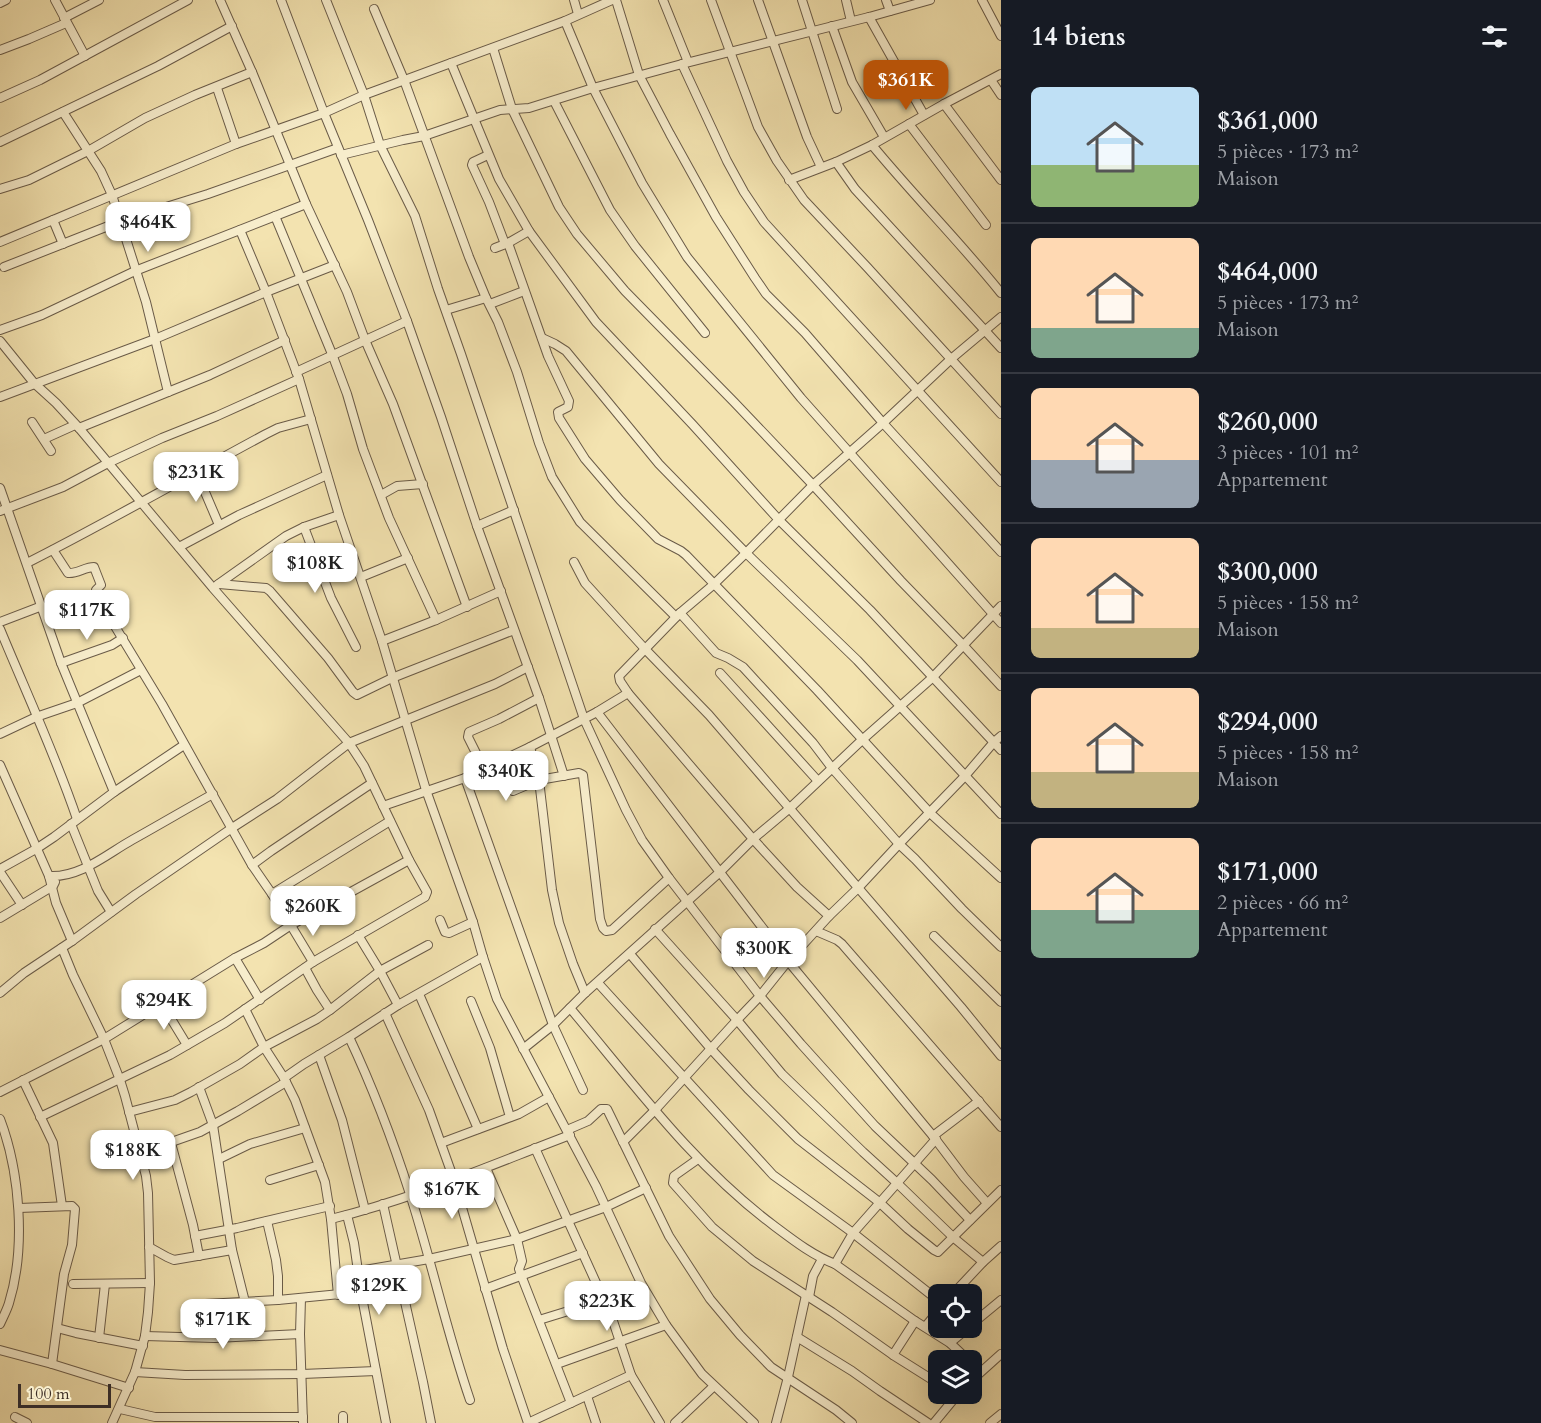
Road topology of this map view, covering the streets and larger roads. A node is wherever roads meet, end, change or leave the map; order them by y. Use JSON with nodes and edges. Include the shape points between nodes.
{"nodes":[{"id":1,"x":6,"y":0,"type":"edge"},
{"id":2,"x":55,"y":0,"type":"edge"},
{"id":3,"x":99,"y":0,"type":"edge"},
{"id":4,"x":188,"y":0,"type":"edge"},
{"id":5,"x":220,"y":0,"type":"edge"},
{"id":6,"x":281,"y":0,"type":"edge"},
{"id":7,"x":326,"y":0,"type":"edge"},
{"id":8,"x":574,"y":0,"type":"edge"},
{"id":9,"x":612,"y":0,"type":"edge"},
{"id":10,"x":616,"y":0,"type":"edge"},
{"id":11,"x":663,"y":0,"type":"edge"},
{"id":12,"x":711,"y":0,"type":"edge"},
{"id":13,"x":758,"y":0,"type":"edge"},
{"id":14,"x":802,"y":0,"type":"edge"},
{"id":15,"x":846,"y":0,"type":"edge"},
{"id":16,"x":886,"y":0,"type":"edge"},
{"id":17,"x":929,"y":0,"type":"edge"},
{"id":18,"x":982,"y":0,"type":"edge"},
{"id":19,"x":0,"y":3,"type":"edge"},
{"id":20,"x":374,"y":9,"type":"dead end"},
{"id":21,"x":890,"y":11,"type":"junction"},
{"id":22,"x":578,"y":14,"type":"junction"},
{"id":23,"x":869,"y":17,"type":"junction"},
{"id":24,"x":65,"y":20,"type":"junction"},
{"id":25,"x":565,"y":21,"type":"junction"},
{"id":26,"x":851,"y":21,"type":"junction"},
{"id":27,"x":232,"y":26,"type":"junction"},
{"id":28,"x":832,"y":26,"type":"junction"},
{"id":29,"x":813,"y":31,"type":"junction"},
{"id":30,"x":1001,"y":36,"type":"edge"},
{"id":31,"x":773,"y":41,"type":"junction"},
{"id":32,"x":493,"y":48,"type":"junction"},
{"id":33,"x":0,"y":50,"type":"edge"},
{"id":34,"x":729,"y":52,"type":"junction"},
{"id":35,"x":84,"y":56,"type":"junction"},
{"id":36,"x":451,"y":63,"type":"junction"},
{"id":37,"x":685,"y":63,"type":"junction"},
{"id":38,"x":252,"y":72,"type":"junction"},
{"id":39,"x":1001,"y":74,"type":"edge"},
{"id":40,"x":639,"y":75,"type":"junction"},
{"id":41,"x":404,"y":80,"type":"junction"},
{"id":42,"x":991,"y":80,"type":"junction"},
{"id":43,"x":217,"y":87,"type":"junction"},
{"id":44,"x":593,"y":88,"type":"junction"},
{"id":45,"x":364,"y":95,"type":"junction"},
{"id":46,"x":1001,"y":95,"type":"edge"},
{"id":47,"x":0,"y":98,"type":"edge"},
{"id":48,"x":554,"y":101,"type":"junction"},
{"id":49,"x":944,"y":104,"type":"junction"},
{"id":50,"x":512,"y":109,"type":"junction"},
{"id":51,"x":837,"y":109,"type":"dead end"},
{"id":52,"x":63,"y":112,"type":"junction"},
{"id":53,"x":324,"y":113,"type":"junction"},
{"id":54,"x":924,"y":115,"type":"junction"},
{"id":55,"x":473,"y":119,"type":"junction"},
{"id":56,"x":909,"y":124,"type":"junction"},
{"id":57,"x":276,"y":129,"type":"junction"},
{"id":58,"x":424,"y":136,"type":"junction"},
{"id":59,"x":884,"y":137,"type":"junction"},
{"id":60,"x":0,"y":142,"type":"edge"},
{"id":61,"x":236,"y":144,"type":"junction"},
{"id":62,"x":380,"y":145,"type":"junction"},
{"id":63,"x":872,"y":145,"type":"junction"},
{"id":64,"x":88,"y":151,"type":"junction"},
{"id":65,"x":340,"y":152,"type":"junction"},
{"id":66,"x":488,"y":155,"type":"junction"},
{"id":67,"x":836,"y":162,"type":"junction"},
{"id":68,"x":290,"y":166,"type":"junction"},
{"id":69,"x":822,"y":167,"type":"junction"},
{"id":70,"x":789,"y":180,"type":"junction"},
{"id":71,"x":1001,"y":180,"type":"edge"},
{"id":72,"x":0,"y":189,"type":"edge"},
{"id":73,"x":112,"y":195,"type":"junction"},
{"id":74,"x":306,"y":204,"type":"junction"},
{"id":75,"x":275,"y":216,"type":"junction"},
{"id":76,"x":52,"y":220,"type":"junction"},
{"id":77,"x":121,"y":221,"type":"junction"},
{"id":78,"x":986,"y":225,"type":"dead end"},
{"id":79,"x":240,"y":230,"type":"junction"},
{"id":80,"x":529,"y":231,"type":"junction"},
{"id":81,"x":0,"y":242,"type":"edge"},
{"id":82,"x":63,"y":244,"type":"junction"},
{"id":83,"x":507,"y":244,"type":"junction"},
{"id":84,"x":495,"y":248,"type":"dead end"},
{"id":85,"x":335,"y":265,"type":"junction"},
{"id":86,"x":4,"y":267,"type":"dead end"},
{"id":87,"x":135,"y":271,"type":"junction"},
{"id":88,"x":301,"y":278,"type":"junction"},
{"id":89,"x":524,"y":291,"type":"junction"},
{"id":90,"x":266,"y":292,"type":"junction"},
{"id":91,"x":1001,"y":293,"type":"edge"},
{"id":92,"x":488,"y":301,"type":"junction"},
{"id":93,"x":446,"y":310,"type":"junction"},
{"id":94,"x":1001,"y":317,"type":"edge"},
{"id":95,"x":407,"y":321,"type":"junction"},
{"id":96,"x":0,"y":330,"type":"edge"},
{"id":97,"x":985,"y":331,"type":"junction"},
{"id":98,"x":705,"y":333,"type":"dead end"},
{"id":99,"x":542,"y":338,"type":"junction"},
{"id":100,"x":155,"y":339,"type":"junction"},
{"id":101,"x":285,"y":340,"type":"junction"},
{"id":102,"x":366,"y":340,"type":"junction"},
{"id":103,"x":0,"y":341,"type":"edge"},
{"id":104,"x":1001,"y":348,"type":"edge"},
{"id":105,"x":332,"y":354,"type":"junction"},
{"id":106,"x":951,"y":359,"type":"junction"},
{"id":107,"x":298,"y":375,"type":"junction"},
{"id":108,"x":34,"y":383,"type":"junction"},
{"id":109,"x":917,"y":391,"type":"junction"},
{"id":110,"x":168,"y":392,"type":"junction"},
{"id":111,"x":0,"y":397,"type":"edge"},
{"id":112,"x":1001,"y":414,"type":"edge"},
{"id":113,"x":311,"y":419,"type":"junction"},
{"id":114,"x":33,"y":422,"type":"dead end"},
{"id":115,"x":884,"y":423,"type":"junction"},
{"id":116,"x":77,"y":426,"type":"junction"},
{"id":117,"x":44,"y":439,"type":"junction"},
{"id":118,"x":51,"y":451,"type":"dead end"},
{"id":119,"x":849,"y":452,"type":"junction"},
{"id":120,"x":108,"y":463,"type":"junction"},
{"id":121,"x":196,"y":471,"type":"junction"},
{"id":122,"x":327,"y":475,"type":"junction"},
{"id":123,"x":1001,"y":482,"type":"edge"},
{"id":124,"x":423,"y":484,"type":"junction"},
{"id":125,"x":813,"y":485,"type":"junction"},
{"id":126,"x":0,"y":488,"type":"edge"},
{"id":127,"x":381,"y":495,"type":"junction"},
{"id":128,"x":142,"y":502,"type":"junction"},
{"id":129,"x":4,"y":509,"type":"edge"},
{"id":130,"x":514,"y":510,"type":"junction"},
{"id":131,"x":339,"y":515,"type":"junction"},
{"id":132,"x":779,"y":520,"type":"junction"},
{"id":133,"x":219,"y":525,"type":"junction"},
{"id":134,"x":477,"y":526,"type":"junction"},
{"id":135,"x":304,"y":527,"type":"junction"},
{"id":136,"x":179,"y":547,"type":"junction"},
{"id":137,"x":54,"y":550,"type":"junction"},
{"id":138,"x":1001,"y":552,"type":"edge"},
{"id":139,"x":746,"y":553,"type":"junction"},
{"id":140,"x":408,"y":558,"type":"junction"},
{"id":141,"x":574,"y":562,"type":"dead end"},
{"id":142,"x":27,"y":563,"type":"junction"},
{"id":143,"x":361,"y":577,"type":"junction"},
{"id":144,"x":713,"y":585,"type":"junction"},
{"id":145,"x":216,"y":586,"type":"junction"},
{"id":146,"x":501,"y":591,"type":"junction"},
{"id":147,"x":42,"y":606,"type":"junction"},
{"id":148,"x":1001,"y":606,"type":"edge"},
{"id":149,"x":467,"y":607,"type":"junction"},
{"id":150,"x":993,"y":614,"type":"junction"},
{"id":151,"x":678,"y":615,"type":"junction"},
{"id":152,"x":436,"y":620,"type":"junction"},
{"id":153,"x":0,"y":622,"type":"edge"},
{"id":154,"x":1001,"y":623,"type":"edge"},
{"id":155,"x":0,"y":629,"type":"edge"},
{"id":156,"x":514,"y":630,"type":"junction"},
{"id":157,"x":123,"y":638,"type":"junction"},
{"id":158,"x":382,"y":641,"type":"junction"},
{"id":159,"x":964,"y":646,"type":"junction"},
{"id":160,"x":356,"y":647,"type":"dead end"},
{"id":161,"x":645,"y":649,"type":"junction"},
{"id":162,"x":61,"y":663,"type":"junction"},
{"id":163,"x":528,"y":667,"type":"junction"},
{"id":164,"x":141,"y":670,"type":"junction"},
{"id":165,"x":720,"y":673,"type":"dead end"},
{"id":166,"x":392,"y":678,"type":"junction"},
{"id":167,"x":932,"y":678,"type":"junction"},
{"id":168,"x":1001,"y":686,"type":"edge"},
{"id":169,"x":628,"y":693,"type":"junction"},
{"id":170,"x":539,"y":698,"type":"junction"},
{"id":171,"x":77,"y":703,"type":"junction"},
{"id":172,"x":900,"y":706,"type":"junction"},
{"id":173,"x":597,"y":712,"type":"junction"},
{"id":174,"x":36,"y":717,"type":"junction"},
{"id":175,"x":584,"y":719,"type":"junction"},
{"id":176,"x":406,"y":720,"type":"junction"},
{"id":177,"x":0,"y":734,"type":"edge"},
{"id":178,"x":1001,"y":736,"type":"edge"},
{"id":179,"x":551,"y":737,"type":"junction"},
{"id":180,"x":862,"y":740,"type":"junction"},
{"id":181,"x":994,"y":742,"type":"junction"},
{"id":182,"x":349,"y":743,"type":"junction"},
{"id":183,"x":184,"y":745,"type":"junction"},
{"id":184,"x":530,"y":747,"type":"junction"},
{"id":185,"x":1001,"y":750,"type":"edge"},
{"id":186,"x":499,"y":762,"type":"junction"},
{"id":187,"x":0,"y":765,"type":"edge"},
{"id":188,"x":832,"y":768,"type":"junction"},
{"id":189,"x":484,"y":769,"type":"junction"},
{"id":190,"x":564,"y":776,"type":"junction"},
{"id":191,"x":965,"y":776,"type":"junction"},
{"id":192,"x":465,"y":778,"type":"junction"},
{"id":193,"x":539,"y":780,"type":"junction"},
{"id":194,"x":818,"y":781,"type":"junction"},
{"id":195,"x":372,"y":783,"type":"junction"},
{"id":196,"x":426,"y":790,"type":"junction"},
{"id":197,"x":114,"y":792,"type":"junction"},
{"id":198,"x":213,"y":794,"type":"junction"},
{"id":199,"x":383,"y":806,"type":"junction"},
{"id":200,"x":790,"y":808,"type":"junction"},
{"id":201,"x":930,"y":813,"type":"junction"},
{"id":202,"x":1001,"y":814,"type":"edge"},
{"id":203,"x":390,"y":820,"type":"junction"},
{"id":204,"x":74,"y":821,"type":"junction"},
{"id":205,"x":232,"y":828,"type":"junction"},
{"id":206,"x":753,"y":839,"type":"junction"},
{"id":207,"x":898,"y":844,"type":"junction"},
{"id":208,"x":36,"y":849,"type":"junction"},
{"id":209,"x":409,"y":860,"type":"junction"},
{"id":210,"x":252,"y":865,"type":"junction"},
{"id":211,"x":87,"y":867,"type":"junction"},
{"id":212,"x":0,"y":870,"type":"edge"},
{"id":213,"x":720,"y":872,"type":"junction"},
{"id":214,"x":49,"y":876,"type":"junction"},
{"id":215,"x":60,"y":877,"type":"junction"},
{"id":216,"x":669,"y":878,"type":"junction"},
{"id":217,"x":1001,"y":878,"type":"edge"},
{"id":218,"x":53,"y":886,"type":"junction"},
{"id":219,"x":858,"y":888,"type":"junction"},
{"id":220,"x":272,"y":894,"type":"junction"},
{"id":221,"x":687,"y":901,"type":"junction"},
{"id":222,"x":22,"y":905,"type":"junction"},
{"id":223,"x":111,"y":912,"type":"junction"},
{"id":224,"x":829,"y":916,"type":"junction"},
{"id":225,"x":0,"y":918,"type":"edge"},
{"id":226,"x":440,"y":920,"type":"dead end"},
{"id":227,"x":473,"y":922,"type":"junction"},
{"id":228,"x":291,"y":925,"type":"junction"},
{"id":229,"x":655,"y":930,"type":"junction"},
{"id":230,"x":816,"y":931,"type":"junction"},
{"id":231,"x":358,"y":935,"type":"junction"},
{"id":232,"x":934,"y":936,"type":"dead end"},
{"id":233,"x":72,"y":941,"type":"junction"},
{"id":234,"x":428,"y":945,"type":"dead end"},
{"id":235,"x":1001,"y":947,"type":"edge"},
{"id":236,"x":62,"y":948,"type":"junction"},
{"id":237,"x":630,"y":954,"type":"junction"},
{"id":238,"x":483,"y":957,"type":"junction"},
{"id":239,"x":236,"y":958,"type":"junction"},
{"id":240,"x":313,"y":962,"type":"junction"},
{"id":241,"x":788,"y":962,"type":"junction"},
{"id":242,"x":305,"y":968,"type":"junction"},
{"id":243,"x":380,"y":971,"type":"junction"},
{"id":244,"x":597,"y":983,"type":"junction"},
{"id":245,"x":0,"y":993,"type":"edge"},
{"id":246,"x":585,"y":993,"type":"junction"},
{"id":247,"x":419,"y":994,"type":"junction"},
{"id":248,"x":760,"y":996,"type":"junction"},
{"id":249,"x":260,"y":1000,"type":"junction"},
{"id":250,"x":471,"y":1001,"type":"dead end"},
{"id":251,"x":1001,"y":1002,"type":"edge"},
{"id":252,"x":162,"y":1004,"type":"junction"},
{"id":253,"x":398,"y":1005,"type":"junction"},
{"id":254,"x":570,"y":1008,"type":"junction"},
{"id":255,"x":245,"y":1009,"type":"junction"},
{"id":256,"x":330,"y":1010,"type":"junction"},
{"id":257,"x":384,"y":1013,"type":"junction"},
{"id":258,"x":737,"y":1020,"type":"junction"},
{"id":259,"x":553,"y":1025,"type":"junction"},
{"id":260,"x":350,"y":1037,"type":"junction"},
{"id":261,"x":104,"y":1039,"type":"junction"},
{"id":262,"x":187,"y":1045,"type":"junction"},
{"id":263,"x":264,"y":1047,"type":"junction"},
{"id":264,"x":523,"y":1049,"type":"junction"},
{"id":265,"x":711,"y":1049,"type":"junction"},
{"id":266,"x":319,"y":1055,"type":"junction"},
{"id":267,"x":1001,"y":1056,"type":"edge"},
{"id":268,"x":684,"y":1078,"type":"junction"},
{"id":269,"x":23,"y":1080,"type":"junction"},
{"id":270,"x":120,"y":1080,"type":"junction"},
{"id":271,"x":285,"y":1080,"type":"junction"},
{"id":272,"x":199,"y":1087,"type":"junction"},
{"id":273,"x":583,"y":1090,"type":"dead end"},
{"id":274,"x":0,"y":1092,"type":"edge"},
{"id":275,"x":549,"y":1097,"type":"junction"},
{"id":276,"x":979,"y":1101,"type":"junction"},
{"id":277,"x":655,"y":1110,"type":"junction"},
{"id":278,"x":129,"y":1112,"type":"junction"},
{"id":279,"x":40,"y":1117,"type":"junction"},
{"id":280,"x":510,"y":1117,"type":"junction"},
{"id":281,"x":0,"y":1119,"type":"edge"},
{"id":282,"x":213,"y":1125,"type":"junction"},
{"id":283,"x":1001,"y":1127,"type":"edge"},
{"id":284,"x":305,"y":1128,"type":"junction"},
{"id":285,"x":478,"y":1129,"type":"junction"},
{"id":286,"x":569,"y":1133,"type":"junction"},
{"id":287,"x":934,"y":1137,"type":"junction"},
{"id":288,"x":623,"y":1142,"type":"junction"},
{"id":289,"x":171,"y":1143,"type":"junction"},
{"id":290,"x":441,"y":1143,"type":"junction"},
{"id":291,"x":536,"y":1148,"type":"junction"},
{"id":292,"x":140,"y":1153,"type":"junction"},
{"id":293,"x":698,"y":1159,"type":"junction"},
{"id":294,"x":219,"y":1160,"type":"junction"},
{"id":295,"x":914,"y":1162,"type":"junction"},
{"id":296,"x":319,"y":1165,"type":"junction"},
{"id":297,"x":486,"y":1168,"type":"junction"},
{"id":298,"x":270,"y":1180,"type":"dead end"},
{"id":299,"x":454,"y":1180,"type":"junction"},
{"id":300,"x":897,"y":1183,"type":"junction"},
{"id":301,"x":646,"y":1188,"type":"junction"},
{"id":302,"x":1001,"y":1190,"type":"edge"},
{"id":303,"x":410,"y":1195,"type":"junction"},
{"id":304,"x":879,"y":1202,"type":"junction"},
{"id":305,"x":987,"y":1203,"type":"junction"},
{"id":306,"x":383,"y":1204,"type":"junction"},
{"id":307,"x":62,"y":1206,"type":"junction"},
{"id":308,"x":330,"y":1206,"type":"junction"},
{"id":309,"x":606,"y":1207,"type":"junction"},
{"id":310,"x":19,"y":1208,"type":"junction"},
{"id":311,"x":365,"y":1210,"type":"junction"},
{"id":312,"x":347,"y":1215,"type":"junction"},
{"id":313,"x":331,"y":1219,"type":"junction"},
{"id":314,"x":568,"y":1220,"type":"junction"},
{"id":315,"x":970,"y":1220,"type":"junction"},
{"id":316,"x":267,"y":1221,"type":"junction"},
{"id":317,"x":228,"y":1230,"type":"junction"},
{"id":318,"x":853,"y":1233,"type":"junction"},
{"id":319,"x":195,"y":1236,"type":"junction"},
{"id":320,"x":954,"y":1238,"type":"junction"},
{"id":321,"x":517,"y":1239,"type":"junction"},
{"id":322,"x":1001,"y":1246,"type":"edge"},
{"id":323,"x":149,"y":1247,"type":"junction"},
{"id":324,"x":475,"y":1249,"type":"junction"},
{"id":325,"x":232,"y":1250,"type":"junction"},
{"id":326,"x":583,"y":1253,"type":"junction"},
{"id":327,"x":199,"y":1256,"type":"junction"},
{"id":328,"x":429,"y":1259,"type":"junction"},
{"id":329,"x":822,"y":1259,"type":"junction"},
{"id":330,"x":983,"y":1262,"type":"junction"},
{"id":331,"x":396,"y":1264,"type":"junction"},
{"id":332,"x":835,"y":1264,"type":"junction"},
{"id":333,"x":359,"y":1271,"type":"junction"},
{"id":334,"x":521,"y":1275,"type":"junction"},
{"id":335,"x":150,"y":1283,"type":"junction"},
{"id":336,"x":73,"y":1284,"type":"dead end"},
{"id":337,"x":105,"y":1284,"type":"junction"},
{"id":338,"x":962,"y":1284,"type":"edge"},
{"id":339,"x":485,"y":1289,"type":"junction"},
{"id":340,"x":361,"y":1292,"type":"junction"},
{"id":341,"x":928,"y":1292,"type":"edge"},
{"id":342,"x":338,"y":1295,"type":"junction"},
{"id":343,"x":807,"y":1296,"type":"junction"},
{"id":344,"x":301,"y":1298,"type":"junction"},
{"id":345,"x":1001,"y":1299,"type":"edge"},
{"id":346,"x":278,"y":1300,"type":"junction"},
{"id":347,"x":604,"y":1300,"type":"junction"},
{"id":348,"x":245,"y":1302,"type":"junction"},
{"id":349,"x":205,"y":1304,"type":"dead end"},
{"id":350,"x":982,"y":1315,"type":"edge"},
{"id":351,"x":539,"y":1320,"type":"junction"},
{"id":352,"x":915,"y":1321,"type":"junction"},
{"id":353,"x":928,"y":1323,"type":"edge"},
{"id":354,"x":0,"y":1324,"type":"edge"},
{"id":355,"x":666,"y":1325,"type":"junction"},
{"id":356,"x":925,"y":1327,"type":"junction"},
{"id":357,"x":57,"y":1328,"type":"junction"},
{"id":358,"x":300,"y":1334,"type":"junction"},
{"id":359,"x":145,"y":1336,"type":"junction"},
{"id":360,"x":797,"y":1337,"type":"junction"},
{"id":361,"x":99,"y":1338,"type":"junction"},
{"id":362,"x":956,"y":1338,"type":"edge"},
{"id":363,"x":621,"y":1341,"type":"junction"},
{"id":364,"x":950,"y":1343,"type":"junction"},
{"id":365,"x":143,"y":1346,"type":"junction"},
{"id":366,"x":0,"y":1350,"type":"edge"},
{"id":367,"x":957,"y":1350,"type":"edge"},
{"id":368,"x":1001,"y":1354,"type":"edge"},
{"id":369,"x":893,"y":1355,"type":"junction"},
{"id":370,"x":52,"y":1364,"type":"junction"},
{"id":371,"x":557,"y":1364,"type":"junction"},
{"id":372,"x":982,"y":1370,"type":"edge"},
{"id":373,"x":376,"y":1371,"type":"junction"},
{"id":374,"x":135,"y":1372,"type":"junction"},
{"id":375,"x":302,"y":1374,"type":"junction"},
{"id":376,"x":631,"y":1375,"type":"junction"},
{"id":377,"x":788,"y":1377,"type":"junction"},
{"id":378,"x":928,"y":1377,"type":"edge"},
{"id":379,"x":714,"y":1386,"type":"junction"},
{"id":380,"x":129,"y":1388,"type":"junction"},
{"id":381,"x":587,"y":1396,"type":"junction"},
{"id":382,"x":470,"y":1400,"type":"dead end"},
{"id":383,"x":571,"y":1403,"type":"junction"},
{"id":384,"x":948,"y":1404,"type":"edge"},
{"id":385,"x":120,"y":1409,"type":"junction"},
{"id":386,"x":1001,"y":1413,"type":"edge"},
{"id":387,"x":15,"y":1417,"type":"dead end"},
{"id":388,"x":303,"y":1420,"type":"edge"},
{"id":389,"x":27,"y":1423,"type":"edge"},
{"id":390,"x":112,"y":1423,"type":"edge"},
{"id":391,"x":386,"y":1423,"type":"edge"},
{"id":392,"x":431,"y":1423,"type":"edge"},
{"id":393,"x":528,"y":1423,"type":"edge"},
{"id":394,"x":596,"y":1423,"type":"edge"},
{"id":395,"x":660,"y":1423,"type":"edge"},
{"id":396,"x":675,"y":1423,"type":"edge"},
{"id":397,"x":754,"y":1423,"type":"edge"},
{"id":398,"x":776,"y":1423,"type":"edge"},
{"id":399,"x":852,"y":1423,"type":"edge"},
{"id":400,"x":928,"y":1423,"type":"edge"},
{"id":401,"x":934,"y":1423,"type":"edge"},
{"id":402,"x":990,"y":1423,"type":"edge"}],
"edges":[{"from":1,"to":19,"type":"street"},
{"from":2,"to":24,"type":"street"},
{"from":3,"to":24,"type":"street"},
{"from":4,"to":35,"type":"street"},
{"from":5,"to":27,"type":"street"},
{"from":6,"to":53,"type":"street"},
{"from":7,"to":45,"type":"street"},
{"from":8,"to":22,"type":"street"},
{"from":9,"to":22,"type":"street"},
{"from":10,"to":40,"type":"street"},
{"from":11,"to":37,"type":"street"},
{"from":12,"to":34,"type":"street"},
{"from":13,"to":31,"type":"street"},
{"from":14,"to":29,"type":"street"},
{"from":15,"to":26,"type":"street"},
{"from":16,"to":21,"type":"street"},
{"from":17,"to":21,"type":"street"},
{"from":18,"to":30,"type":"street"},
{"from":20,"to":41,"type":"street"},
{"from":21,"to":23,"type":"street"},
{"from":22,"to":25,"type":"street"},
{"from":23,"to":26,"type":"street"},
{"from":23,"to":54,"type":"street"},
{"from":24,"to":33,"type":"street"},
{"from":24,"to":35,"type":"street"},
{"from":25,"to":32,"type":"street"},
{"from":25,"to":44,"type":"street"},
{"from":26,"to":28,"type":"street"},
{"from":27,"to":38,"type":"street"},
{"from":27,"to":52,"type":"street"},
{"from":28,"to":29,"type":"street"},
{"from":28,"to":59,"type":"street","via":[[852,82]]},
{"from":29,"to":31,"type":"street"},
{"from":29,"to":51,"type":"street"},
{"from":31,"to":34,"type":"street"},
{"from":31,"to":69,"type":"street","via":[[807,137]]},
{"from":32,"to":36,"type":"street"},
{"from":32,"to":50,"type":"street"},
{"from":34,"to":37,"type":"street"},
{"from":34,"to":70,"type":"street","via":[[758,127]]},
{"from":35,"to":47,"type":"street"},
{"from":36,"to":41,"type":"street"},
{"from":36,"to":55,"type":"street"},
{"from":37,"to":40,"type":"street"},
{"from":37,"to":109,"type":"street","via":[[727,161],[764,222]]},
{"from":38,"to":43,"type":"street"},
{"from":38,"to":57,"type":"street"},
{"from":39,"to":42,"type":"street"},
{"from":40,"to":44,"type":"street"},
{"from":40,"to":115,"type":"street","via":[[717,217],[766,294]]},
{"from":41,"to":45,"type":"street"},
{"from":41,"to":58,"type":"street"},
{"from":42,"to":46,"type":"street"},
{"from":42,"to":49,"type":"street"},
{"from":43,"to":61,"type":"street"},
{"from":43,"to":64,"type":"street","via":[[145,118]]},
{"from":44,"to":48,"type":"street"},
{"from":44,"to":119,"type":"street","via":[[642,183],[687,257]]},
{"from":45,"to":53,"type":"street"},
{"from":45,"to":62,"type":"street"},
{"from":48,"to":50,"type":"street"},
{"from":48,"to":98,"type":"street","via":[[610,210]]},
{"from":49,"to":54,"type":"street"},
{"from":49,"to":71,"type":"street"},
{"from":50,"to":55,"type":"street"},
{"from":50,"to":125,"type":"street","via":[[559,207],[578,234],[625,291]]},
{"from":52,"to":60,"type":"street"},
{"from":52,"to":64,"type":"street"},
{"from":53,"to":57,"type":"street"},
{"from":53,"to":65,"type":"street"},
{"from":54,"to":56,"type":"street"},
{"from":55,"to":58,"type":"street"},
{"from":55,"to":66,"type":"street"},
{"from":56,"to":59,"type":"street"},
{"from":56,"to":78,"type":"street"},
{"from":57,"to":61,"type":"street"},
{"from":57,"to":68,"type":"street"},
{"from":58,"to":62,"type":"street"},
{"from":58,"to":92,"type":"street"},
{"from":59,"to":63,"type":"street"},
{"from":61,"to":73,"type":"street"},
{"from":62,"to":65,"type":"street"},
{"from":62,"to":93,"type":"street","via":[[415,216]]},
{"from":63,"to":67,"type":"street"},
{"from":63,"to":91,"type":"street"},
{"from":64,"to":72,"type":"street","via":[[29,180]]},
{"from":64,"to":73,"type":"street"},
{"from":65,"to":68,"type":"street"},
{"from":65,"to":95,"type":"street"},
{"from":66,"to":80,"type":"street"},
{"from":66,"to":83,"type":"street","via":[[472,165]]},
{"from":67,"to":69,"type":"street"},
{"from":67,"to":97,"type":"street","via":[[855,189]]},
{"from":68,"to":74,"type":"street"},
{"from":68,"to":77,"type":"street"},
{"from":69,"to":70,"type":"street"},
{"from":70,"to":106,"type":"street"},
{"from":73,"to":76,"type":"street"},
{"from":73,"to":77,"type":"street"},
{"from":74,"to":75,"type":"street"},
{"from":74,"to":85,"type":"street"},
{"from":75,"to":79,"type":"street"},
{"from":75,"to":88,"type":"street"},
{"from":76,"to":81,"type":"street"},
{"from":76,"to":82,"type":"street"},
{"from":77,"to":82,"type":"street"},
{"from":77,"to":87,"type":"street"},
{"from":79,"to":87,"type":"street"},
{"from":79,"to":90,"type":"street"},
{"from":80,"to":83,"type":"street"},
{"from":80,"to":132,"type":"street","via":[[596,322]]},
{"from":82,"to":86,"type":"street"},
{"from":83,"to":84,"type":"street"},
{"from":83,"to":89,"type":"street"},
{"from":85,"to":88,"type":"street"},
{"from":85,"to":102,"type":"street"},
{"from":87,"to":96,"type":"street","via":[[42,315]]},
{"from":87,"to":100,"type":"street"},
{"from":88,"to":90,"type":"street"},
{"from":88,"to":105,"type":"street"},
{"from":89,"to":92,"type":"street"},
{"from":89,"to":99,"type":"street"},
{"from":90,"to":100,"type":"street"},
{"from":90,"to":101,"type":"street"},
{"from":92,"to":93,"type":"street"},
{"from":92,"to":151,"type":"street","via":[[560,491],[580,522]]},
{"from":93,"to":130,"type":"street"},
{"from":94,"to":97,"type":"street"},
{"from":95,"to":102,"type":"street"},
{"from":95,"to":134,"type":"street"},
{"from":97,"to":104,"type":"street"},
{"from":97,"to":106,"type":"street"},
{"from":99,"to":139,"type":"street","via":[[566,351],[659,464]]},
{"from":99,"to":144,"type":"street","via":[[569,401],[558,415],[574,444],[642,523],[658,539],[686,555]]},
{"from":100,"to":108,"type":"street"},
{"from":100,"to":110,"type":"street"},
{"from":101,"to":107,"type":"street"},
{"from":101,"to":110,"type":"street"},
{"from":102,"to":105,"type":"street"},
{"from":102,"to":124,"type":"street"},
{"from":103,"to":108,"type":"street"},
{"from":105,"to":107,"type":"street"},
{"from":105,"to":127,"type":"street"},
{"from":106,"to":109,"type":"street"},
{"from":106,"to":112,"type":"street"},
{"from":107,"to":113,"type":"street"},
{"from":107,"to":120,"type":"street","via":[[217,416]]},
{"from":108,"to":111,"type":"street"},
{"from":108,"to":116,"type":"street"},
{"from":109,"to":115,"type":"street"},
{"from":109,"to":123,"type":"street"},
{"from":110,"to":116,"type":"street"},
{"from":113,"to":121,"type":"street","via":[[272,431]]},
{"from":113,"to":122,"type":"street"},
{"from":114,"to":117,"type":"street"},
{"from":115,"to":119,"type":"street"},
{"from":115,"to":138,"type":"street"},
{"from":116,"to":117,"type":"street"},
{"from":116,"to":120,"type":"street"},
{"from":117,"to":118,"type":"street"},
{"from":119,"to":125,"type":"street"},
{"from":119,"to":150,"type":"street"},
{"from":120,"to":128,"type":"street"},
{"from":120,"to":129,"type":"street","via":[[63,487]]},
{"from":121,"to":128,"type":"street"},
{"from":121,"to":133,"type":"street"},
{"from":122,"to":131,"type":"street"},
{"from":122,"to":133,"type":"street"},
{"from":124,"to":127,"type":"street","via":[[398,486]]},
{"from":124,"to":149,"type":"street"},
{"from":125,"to":132,"type":"street"},
{"from":125,"to":159,"type":"street"},
{"from":126,"to":129,"type":"street"},
{"from":127,"to":140,"type":"street"},
{"from":128,"to":136,"type":"street"},
{"from":128,"to":137,"type":"street"},
{"from":129,"to":142,"type":"street"},
{"from":130,"to":134,"type":"street"},
{"from":130,"to":175,"type":"street"},
{"from":131,"to":135,"type":"street"},
{"from":131,"to":143,"type":"street"},
{"from":132,"to":139,"type":"street"},
{"from":132,"to":167,"type":"street"},
{"from":133,"to":136,"type":"street"},
{"from":134,"to":146,"type":"street"},
{"from":135,"to":145,"type":"street","via":[[274,543]]},
{"from":135,"to":160,"type":"street","via":[[331,598]]},
{"from":136,"to":145,"type":"street"},
{"from":137,"to":142,"type":"street"},
{"from":137,"to":157,"type":"street","via":[[68,573],[94,567],[101,585],[95,594]]},
{"from":139,"to":144,"type":"street"},
{"from":139,"to":172,"type":"street"},
{"from":140,"to":143,"type":"street"},
{"from":140,"to":152,"type":"street"},
{"from":141,"to":161,"type":"street","via":[[585,582]]},
{"from":142,"to":147,"type":"street"},
{"from":143,"to":158,"type":"street"},
{"from":144,"to":151,"type":"street"},
{"from":144,"to":180,"type":"street"},
{"from":145,"to":166,"type":"street","via":[[270,591],[355,694]]},
{"from":145,"to":182,"type":"street"},
{"from":146,"to":149,"type":"street"},
{"from":146,"to":156,"type":"street"},
{"from":147,"to":153,"type":"street"},
{"from":147,"to":162,"type":"street"},
{"from":148,"to":150,"type":"street"},
{"from":149,"to":152,"type":"street"},
{"from":150,"to":154,"type":"street"},
{"from":150,"to":159,"type":"street"},
{"from":151,"to":161,"type":"street"},
{"from":151,"to":188,"type":"street","via":[[716,653],[743,667]]},
{"from":152,"to":158,"type":"street"},
{"from":155,"to":174,"type":"street"},
{"from":156,"to":163,"type":"street"},
{"from":156,"to":166,"type":"street"},
{"from":157,"to":162,"type":"street"},
{"from":157,"to":164,"type":"street"},
{"from":158,"to":166,"type":"street"},
{"from":159,"to":167,"type":"street"},
{"from":159,"to":168,"type":"street"},
{"from":161,"to":169,"type":"street","via":[[620,676]]},
{"from":161,"to":200,"type":"street"},
{"from":162,"to":171,"type":"street"},
{"from":163,"to":170,"type":"street"},
{"from":163,"to":176,"type":"street"},
{"from":164,"to":171,"type":"street"},
{"from":164,"to":183,"type":"street"},
{"from":165,"to":194,"type":"street"},
{"from":166,"to":176,"type":"street"},
{"from":167,"to":172,"type":"street"},
{"from":167,"to":181,"type":"street"},
{"from":169,"to":173,"type":"street"},
{"from":169,"to":206,"type":"street"},
{"from":170,"to":179,"type":"street"},
{"from":170,"to":189,"type":"street","via":[[469,732]]},
{"from":171,"to":174,"type":"street"},
{"from":171,"to":197,"type":"street"},
{"from":172,"to":180,"type":"street"},
{"from":172,"to":191,"type":"street"},
{"from":173,"to":175,"type":"street"},
{"from":173,"to":213,"type":"street"},
{"from":174,"to":177,"type":"street"},
{"from":174,"to":204,"type":"street","via":[[63,777]]},
{"from":175,"to":179,"type":"street"},
{"from":175,"to":216,"type":"street","via":[[642,840]]},
{"from":176,"to":182,"type":"street"},
{"from":176,"to":196,"type":"street"},
{"from":178,"to":181,"type":"street"},
{"from":179,"to":184,"type":"street"},
{"from":179,"to":190,"type":"street"},
{"from":180,"to":188,"type":"street"},
{"from":180,"to":201,"type":"street"},
{"from":181,"to":185,"type":"street"},
{"from":181,"to":191,"type":"street"},
{"from":182,"to":195,"type":"street"},
{"from":182,"to":205,"type":"street"},
{"from":183,"to":197,"type":"street"},
{"from":183,"to":198,"type":"street"},
{"from":184,"to":186,"type":"street"},
{"from":184,"to":193,"type":"street"},
{"from":186,"to":189,"type":"street"},
{"from":186,"to":193,"type":"street","via":[[511,790]]},
{"from":187,"to":208,"type":"street"},
{"from":188,"to":194,"type":"street"},
{"from":188,"to":207,"type":"street"},
{"from":189,"to":192,"type":"street"},
{"from":190,"to":193,"type":"street"},
{"from":190,"to":216,"type":"street","via":[[583,775],[600,919],[606,931],[612,930]]},
{"from":191,"to":201,"type":"street"},
{"from":191,"to":202,"type":"street"},
{"from":192,"to":196,"type":"street"},
{"from":192,"to":259,"type":"street"},
{"from":193,"to":246,"type":"street","via":[[557,912]]},
{"from":194,"to":200,"type":"street"},
{"from":195,"to":199,"type":"street"},
{"from":195,"to":210,"type":"street"},
{"from":196,"to":199,"type":"street"},
{"from":196,"to":227,"type":"street"},
{"from":197,"to":204,"type":"street"},
{"from":198,"to":205,"type":"street"},
{"from":198,"to":211,"type":"street"},
{"from":199,"to":203,"type":"street"},
{"from":200,"to":206,"type":"street"},
{"from":200,"to":219,"type":"street"},
{"from":201,"to":207,"type":"street"},
{"from":201,"to":217,"type":"street"},
{"from":203,"to":209,"type":"street"},
{"from":203,"to":220,"type":"street"},
{"from":204,"to":208,"type":"street"},
{"from":204,"to":211,"type":"street"},
{"from":205,"to":210,"type":"street"},
{"from":205,"to":223,"type":"street"},
{"from":206,"to":213,"type":"street"},
{"from":206,"to":224,"type":"street"},
{"from":207,"to":219,"type":"street"},
{"from":207,"to":235,"type":"street"},
{"from":208,"to":212,"type":"street"},
{"from":208,"to":214,"type":"street"},
{"from":209,"to":228,"type":"street"},
{"from":209,"to":231,"type":"street","via":[[426,896]]},
{"from":210,"to":220,"type":"street"},
{"from":211,"to":215,"type":"street"},
{"from":211,"to":223,"type":"street"},
{"from":212,"to":222,"type":"street"},
{"from":213,"to":221,"type":"street"},
{"from":213,"to":241,"type":"street"},
{"from":214,"to":215,"type":"street"},
{"from":214,"to":218,"type":"street"},
{"from":215,"to":218,"type":"street"},
{"from":216,"to":221,"type":"street"},
{"from":218,"to":222,"type":"street"},
{"from":218,"to":233,"type":"street"},
{"from":219,"to":224,"type":"street"},
{"from":219,"to":267,"type":"street"},
{"from":220,"to":228,"type":"street"},
{"from":221,"to":229,"type":"street"},
{"from":221,"to":248,"type":"street"},
{"from":222,"to":225,"type":"street"},
{"from":223,"to":233,"type":"street"},
{"from":224,"to":230,"type":"street"},
{"from":226,"to":227,"type":"street","via":[[447,933]]},
{"from":227,"to":238,"type":"street"},
{"from":228,"to":239,"type":"street"},
{"from":228,"to":240,"type":"street"},
{"from":229,"to":237,"type":"street"},
{"from":229,"to":258,"type":"street"},
{"from":230,"to":241,"type":"street"},
{"from":230,"to":276,"type":"street","via":[[842,944]]},
{"from":231,"to":240,"type":"street"},
{"from":231,"to":243,"type":"street"},
{"from":232,"to":251,"type":"street"},
{"from":233,"to":236,"type":"street"},
{"from":234,"to":243,"type":"street"},
{"from":236,"to":245,"type":"street"},
{"from":236,"to":261,"type":"street"},
{"from":237,"to":244,"type":"street"},
{"from":237,"to":265,"type":"street"},
{"from":238,"to":247,"type":"street"},
{"from":238,"to":264,"type":"street","via":[[497,999]]},
{"from":239,"to":249,"type":"street"},
{"from":239,"to":252,"type":"street"},
{"from":240,"to":242,"type":"street"},
{"from":241,"to":248,"type":"street"},
{"from":241,"to":287,"type":"street"},
{"from":242,"to":249,"type":"street"},
{"from":242,"to":256,"type":"street"},
{"from":243,"to":253,"type":"street"},
{"from":243,"to":256,"type":"street"},
{"from":244,"to":246,"type":"street"},
{"from":244,"to":268,"type":"street"},
{"from":246,"to":254,"type":"street"},
{"from":247,"to":253,"type":"street"},
{"from":247,"to":285,"type":"street"},
{"from":248,"to":258,"type":"street"},
{"from":248,"to":295,"type":"street","via":[[858,1108]]},
{"from":249,"to":255,"type":"street"},
{"from":250,"to":280,"type":"street","via":[[490,1048]]},
{"from":252,"to":261,"type":"street"},
{"from":252,"to":262,"type":"street"},
{"from":253,"to":257,"type":"street"},
{"from":254,"to":259,"type":"street"},
{"from":254,"to":277,"type":"street"},
{"from":255,"to":262,"type":"street"},
{"from":255,"to":263,"type":"street"},
{"from":256,"to":263,"type":"street"},
{"from":257,"to":260,"type":"street"},
{"from":257,"to":290,"type":"street"},
{"from":258,"to":265,"type":"street"},
{"from":258,"to":300,"type":"street","via":[[782,1074]]},
{"from":259,"to":264,"type":"street"},
{"from":259,"to":273,"type":"street"},
{"from":260,"to":266,"type":"street"},
{"from":260,"to":303,"type":"street","via":[[380,1107]]},
{"from":261,"to":269,"type":"street"},
{"from":261,"to":270,"type":"street"},
{"from":262,"to":270,"type":"street"},
{"from":263,"to":271,"type":"street"},
{"from":263,"to":272,"type":"street"},
{"from":264,"to":275,"type":"street"},
{"from":265,"to":268,"type":"street"},
{"from":265,"to":304,"type":"street","via":[[798,1139]]},
{"from":266,"to":271,"type":"street"},
{"from":266,"to":311,"type":"street","via":[[342,1120]]},
{"from":268,"to":277,"type":"street"},
{"from":268,"to":318,"type":"street","via":[[773,1175]]},
{"from":269,"to":274,"type":"street"},
{"from":269,"to":279,"type":"street"},
{"from":270,"to":278,"type":"street"},
{"from":270,"to":279,"type":"street"},
{"from":271,"to":282,"type":"street"},
{"from":271,"to":284,"type":"street"},
{"from":272,"to":278,"type":"street","via":[[175,1100]]},
{"from":272,"to":282,"type":"street"},
{"from":275,"to":280,"type":"street"},
{"from":275,"to":286,"type":"street"},
{"from":276,"to":283,"type":"street"},
{"from":276,"to":287,"type":"street"},
{"from":277,"to":288,"type":"street"},
{"from":277,"to":293,"type":"street"},
{"from":278,"to":292,"type":"street"},
{"from":279,"to":307,"type":"street","via":[[53,1143]]},
{"from":280,"to":285,"type":"street"},
{"from":281,"to":310,"type":"street","via":[[10,1150]]},
{"from":282,"to":289,"type":"street"},
{"from":282,"to":294,"type":"street"},
{"from":284,"to":294,"type":"street","via":[[250,1144]]},
{"from":284,"to":296,"type":"street"},
{"from":285,"to":290,"type":"street"},
{"from":286,"to":288,"type":"street","via":[[605,1108]]},
{"from":286,"to":291,"type":"street"},
{"from":286,"to":309,"type":"street"},
{"from":287,"to":295,"type":"street"},
{"from":287,"to":305,"type":"street"},
{"from":288,"to":301,"type":"street"},
{"from":289,"to":292,"type":"street"},
{"from":289,"to":319,"type":"street"},
{"from":290,"to":299,"type":"street"},
{"from":291,"to":297,"type":"street"},
{"from":291,"to":314,"type":"street"},
{"from":292,"to":323,"type":"street","via":[[148,1193]]},
{"from":293,"to":329,"type":"street","via":[[746,1205]]},
{"from":293,"to":343,"type":"street","via":[[674,1176],[673,1183],[724,1239]]},
{"from":294,"to":317,"type":"street"},
{"from":295,"to":300,"type":"street"},
{"from":295,"to":315,"type":"street"},
{"from":296,"to":298,"type":"street"},
{"from":296,"to":308,"type":"street"},
{"from":297,"to":299,"type":"street"},
{"from":297,"to":321,"type":"street"},
{"from":299,"to":303,"type":"street"},
{"from":299,"to":324,"type":"street"},
{"from":300,"to":304,"type":"street"},
{"from":300,"to":320,"type":"street"},
{"from":301,"to":309,"type":"street"},
{"from":301,"to":377,"type":"street","via":[[669,1236],[710,1299],[771,1367]]},
{"from":302,"to":305,"type":"street"},
{"from":303,"to":306,"type":"street"},
{"from":303,"to":328,"type":"street"},
{"from":304,"to":318,"type":"street"},
{"from":304,"to":320,"type":"street","via":[[936,1251]]},
{"from":305,"to":315,"type":"street"},
{"from":306,"to":311,"type":"street"},
{"from":306,"to":331,"type":"street"},
{"from":307,"to":310,"type":"street"},
{"from":307,"to":357,"type":"street","via":[[72,1206],[75,1211]]},
{"from":308,"to":313,"type":"street"},
{"from":308,"to":316,"type":"street"},
{"from":309,"to":314,"type":"street"},
{"from":309,"to":355,"type":"street","via":[[641,1283]]},
{"from":310,"to":354,"type":"street","via":[[16,1275]]},
{"from":311,"to":312,"type":"street"},
{"from":312,"to":313,"type":"street"},
{"from":312,"to":333,"type":"street"},
{"from":313,"to":342,"type":"street"},
{"from":314,"to":321,"type":"street"},
{"from":314,"to":326,"type":"street"},
{"from":315,"to":320,"type":"street"},
{"from":316,"to":317,"type":"street"},
{"from":316,"to":346,"type":"street","via":[[276,1260]]},
{"from":317,"to":319,"type":"street"},
{"from":317,"to":325,"type":"street"},
{"from":318,"to":332,"type":"street"},
{"from":318,"to":341,"type":"street"},
{"from":319,"to":327,"type":"street"},
{"from":320,"to":330,"type":"street"},
{"from":321,"to":324,"type":"street"},
{"from":321,"to":334,"type":"street"},
{"from":322,"to":330,"type":"street"},
{"from":323,"to":327,"type":"street","via":[[174,1260]]},
{"from":323,"to":335,"type":"street"},
{"from":324,"to":328,"type":"street"},
{"from":324,"to":339,"type":"street"},
{"from":325,"to":327,"type":"street"},
{"from":325,"to":348,"type":"street"},
{"from":326,"to":334,"type":"street"},
{"from":326,"to":347,"type":"street"},
{"from":328,"to":331,"type":"street"},
{"from":328,"to":382,"type":"street"},
{"from":329,"to":332,"type":"street"},
{"from":329,"to":343,"type":"street"},
{"from":330,"to":338,"type":"street"},
{"from":331,"to":333,"type":"street"},
{"from":331,"to":392,"type":"street"},
{"from":332,"to":352,"type":"street"},
{"from":333,"to":340,"type":"street"},
{"from":334,"to":339,"type":"street"},
{"from":334,"to":351,"type":"street"},
{"from":335,"to":337,"type":"street"},
{"from":335,"to":359,"type":"street"},
{"from":336,"to":337,"type":"street"},
{"from":337,"to":361,"type":"street"},
{"from":339,"to":393,"type":"street"},
{"from":340,"to":342,"type":"street"},
{"from":340,"to":373,"type":"street"},
{"from":342,"to":344,"type":"street"},
{"from":343,"to":360,"type":"street"},
{"from":343,"to":369,"type":"street"},
{"from":344,"to":346,"type":"street"},
{"from":344,"to":358,"type":"street"},
{"from":345,"to":350,"type":"street"},
{"from":346,"to":348,"type":"street"},
{"from":347,"to":351,"type":"street"},
{"from":347,"to":363,"type":"street"},
{"from":348,"to":349,"type":"street"},
{"from":351,"to":371,"type":"street"},
{"from":352,"to":356,"type":"street"},
{"from":352,"to":369,"type":"street"},
{"from":353,"to":356,"type":"street"},
{"from":355,"to":363,"type":"street"},
{"from":355,"to":379,"type":"street"},
{"from":356,"to":364,"type":"street"},
{"from":357,"to":361,"type":"street"},
{"from":357,"to":370,"type":"street"},
{"from":358,"to":359,"type":"street"},
{"from":358,"to":375,"type":"street"},
{"from":359,"to":365,"type":"street"},
{"from":360,"to":377,"type":"street"},
{"from":360,"to":400,"type":"street"},
{"from":361,"to":365,"type":"street"},
{"from":362,"to":364,"type":"street"},
{"from":363,"to":371,"type":"street"},
{"from":363,"to":376,"type":"street"},
{"from":364,"to":367,"type":"street"},
{"from":365,"to":374,"type":"street"},
{"from":366,"to":370,"type":"street"},
{"from":368,"to":372,"type":"street"},
{"from":369,"to":378,"type":"street"},
{"from":370,"to":380,"type":"street"},
{"from":371,"to":383,"type":"street"},
{"from":373,"to":375,"type":"street"},
{"from":373,"to":391,"type":"street"},
{"from":374,"to":375,"type":"street"},
{"from":374,"to":380,"type":"street"},
{"from":375,"to":388,"type":"street"},
{"from":376,"to":381,"type":"street"},
{"from":376,"to":395,"type":"street"},
{"from":377,"to":398,"type":"street"},
{"from":377,"to":399,"type":"street"},
{"from":379,"to":396,"type":"street"},
{"from":379,"to":397,"type":"street"},
{"from":380,"to":385,"type":"street"},
{"from":381,"to":383,"type":"street"},
{"from":381,"to":394,"type":"street"},
{"from":383,"to":393,"type":"street"},
{"from":384,"to":401,"type":"street"},
{"from":385,"to":388,"type":"street","via":[[155,1417]]},
{"from":385,"to":390,"type":"street"},
{"from":386,"to":402,"type":"street"},
{"from":387,"to":389,"type":"street"}]}
